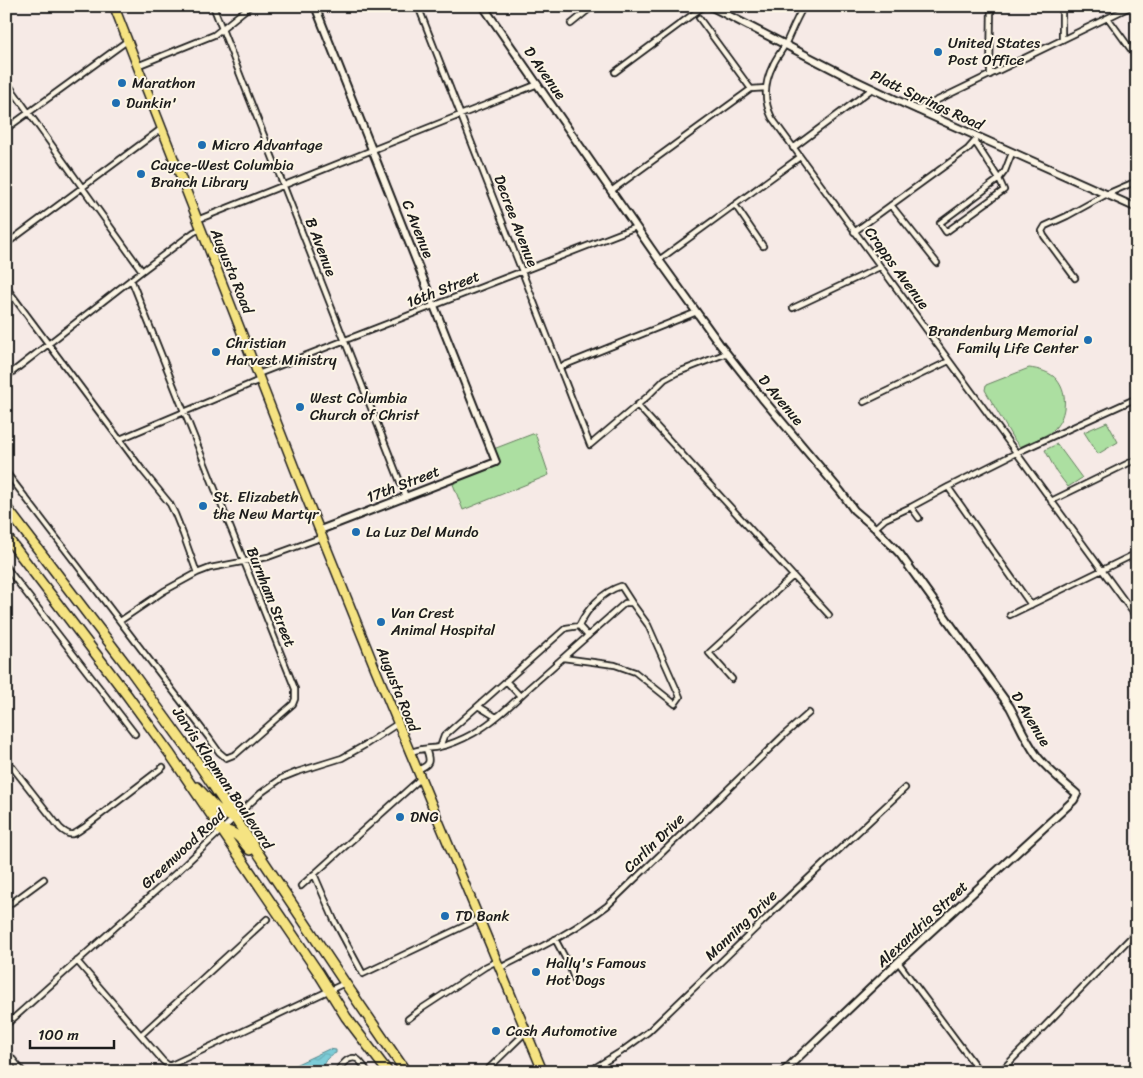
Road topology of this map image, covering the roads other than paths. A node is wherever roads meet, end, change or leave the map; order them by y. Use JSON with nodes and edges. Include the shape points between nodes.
{"nodes":[{"id":1,"x":114,"y":6,"type":"edge"},
{"id":2,"x":213,"y":6,"type":"edge"},
{"id":3,"x":250,"y":6,"type":"edge"},
{"id":4,"x":316,"y":6,"type":"edge"},
{"id":5,"x":418,"y":6,"type":"edge"},
{"id":6,"x":483,"y":6,"type":"edge"},
{"id":7,"x":593,"y":6,"type":"edge"},
{"id":8,"x":704,"y":6,"type":"edge"},
{"id":9,"x":710,"y":6,"type":"edge"},
{"id":10,"x":804,"y":6,"type":"edge"},
{"id":11,"x":991,"y":6,"type":"edge"},
{"id":12,"x":1062,"y":6,"type":"edge"},
{"id":13,"x":1132,"y":6,"type":"edge"},
{"id":14,"x":699,"y":18,"type":"dead end"},
{"id":15,"x":1108,"y":18,"type":"junction"},
{"id":16,"x":571,"y":24,"type":"dead end"},
{"id":17,"x":222,"y":29,"type":"junction"},
{"id":18,"x":1062,"y":40,"type":"junction"},
{"id":19,"x":127,"y":41,"type":"junction"},
{"id":20,"x":785,"y":44,"type":"junction"},
{"id":21,"x":1137,"y":58,"type":"edge"},
{"id":22,"x":137,"y":66,"type":"junction"},
{"id":23,"x":615,"y":72,"type":"dead end"},
{"id":24,"x":990,"y":75,"type":"junction"},
{"id":25,"x":6,"y":81,"type":"edge"},
{"id":26,"x":538,"y":84,"type":"junction"},
{"id":27,"x":766,"y":88,"type":"junction"},
{"id":28,"x":751,"y":89,"type":"junction"},
{"id":29,"x":872,"y":89,"type":"junction"},
{"id":30,"x":917,"y":110,"type":"junction"},
{"id":31,"x":29,"y":112,"type":"junction"},
{"id":32,"x":461,"y":115,"type":"junction"},
{"id":33,"x":161,"y":128,"type":"junction"},
{"id":34,"x":6,"y":129,"type":"edge"},
{"id":35,"x":976,"y":140,"type":"junction"},
{"id":36,"x":793,"y":148,"type":"junction"},
{"id":37,"x":373,"y":151,"type":"junction"},
{"id":38,"x":1012,"y":153,"type":"junction"},
{"id":39,"x":800,"y":157,"type":"junction"},
{"id":40,"x":999,"y":179,"type":"junction"},
{"id":41,"x":1137,"y":181,"type":"edge"},
{"id":42,"x":83,"y":187,"type":"junction"},
{"id":43,"x":284,"y":187,"type":"junction"},
{"id":44,"x":611,"y":191,"type":"junction"},
{"id":45,"x":1107,"y":194,"type":"junction"},
{"id":46,"x":735,"y":205,"type":"junction"},
{"id":47,"x":891,"y":205,"type":"junction"},
{"id":48,"x":1137,"y":208,"type":"edge"},
{"id":49,"x":198,"y":220,"type":"junction"},
{"id":50,"x":636,"y":227,"type":"junction"},
{"id":51,"x":200,"y":229,"type":"junction"},
{"id":52,"x":854,"y":232,"type":"junction"},
{"id":53,"x":6,"y":244,"type":"edge"},
{"id":54,"x":763,"y":246,"type":"dead end"},
{"id":55,"x":659,"y":260,"type":"junction"},
{"id":56,"x":937,"y":263,"type":"dead end"},
{"id":57,"x":880,"y":267,"type":"junction"},
{"id":58,"x":142,"y":271,"type":"junction"},
{"id":59,"x":522,"y":271,"type":"junction"},
{"id":60,"x":1075,"y":278,"type":"dead end"},
{"id":61,"x":131,"y":280,"type":"junction"},
{"id":62,"x":6,"y":287,"type":"edge"},
{"id":63,"x":435,"y":306,"type":"junction"},
{"id":64,"x":793,"y":308,"type":"dead end"},
{"id":65,"x":697,"y":312,"type":"junction"},
{"id":66,"x":344,"y":341,"type":"junction"},
{"id":67,"x":49,"y":344,"type":"junction"},
{"id":68,"x":727,"y":353,"type":"junction"},
{"id":69,"x":949,"y":361,"type":"junction"},
{"id":70,"x":560,"y":367,"type":"junction"},
{"id":71,"x":6,"y":377,"type":"edge"},
{"id":72,"x":259,"y":377,"type":"junction"},
{"id":73,"x":1137,"y":398,"type":"edge"},
{"id":74,"x":864,"y":402,"type":"dead end"},
{"id":75,"x":637,"y":405,"type":"junction"},
{"id":76,"x":184,"y":412,"type":"junction"},
{"id":77,"x":120,"y":439,"type":"junction"},
{"id":78,"x":1016,"y":453,"type":"junction"},
{"id":79,"x":1137,"y":459,"type":"edge"},
{"id":80,"x":496,"y":462,"type":"joint"},
{"id":81,"x":6,"y":472,"type":"edge"},
{"id":82,"x":948,"y":486,"type":"junction"},
{"id":83,"x":406,"y":496,"type":"junction"},
{"id":84,"x":1051,"y":501,"type":"junction"},
{"id":85,"x":6,"y":507,"type":"edge"},
{"id":86,"x":911,"y":507,"type":"junction"},
{"id":87,"x":919,"y":518,"type":"dead end"},
{"id":88,"x":875,"y":528,"type":"junction"},
{"id":89,"x":321,"y":534,"type":"junction"},
{"id":90,"x":6,"y":536,"type":"edge"},
{"id":91,"x":1137,"y":553,"type":"edge"},
{"id":92,"x":243,"y":562,"type":"junction"},
{"id":93,"x":6,"y":567,"type":"edge"},
{"id":94,"x":1101,"y":570,"type":"junction"},
{"id":95,"x":197,"y":573,"type":"junction"},
{"id":96,"x":793,"y":576,"type":"junction"},
{"id":97,"x":632,"y":602,"type":"junction"},
{"id":98,"x":1031,"y":605,"type":"junction"},
{"id":99,"x":829,"y":615,"type":"dead end"},
{"id":100,"x":1010,"y":615,"type":"dead end"},
{"id":101,"x":1137,"y":618,"type":"edge"},
{"id":102,"x":120,"y":621,"type":"junction"},
{"id":103,"x":579,"y":626,"type":"junction"},
{"id":104,"x":588,"y":636,"type":"junction"},
{"id":105,"x":563,"y":658,"type":"junction"},
{"id":106,"x":732,"y":679,"type":"dead end"},
{"id":107,"x":506,"y":681,"type":"junction"},
{"id":108,"x":520,"y":696,"type":"junction"},
{"id":109,"x":478,"y":706,"type":"junction"},
{"id":110,"x":809,"y":713,"type":"dead end"},
{"id":111,"x":496,"y":717,"type":"junction"},
{"id":112,"x":397,"y":724,"type":"junction"},
{"id":113,"x":135,"y":734,"type":"dead end"},
{"id":114,"x":440,"y":747,"type":"junction"},
{"id":115,"x":426,"y":749,"type":"junction"},
{"id":116,"x":409,"y":752,"type":"junction"},
{"id":117,"x":6,"y":759,"type":"edge"},
{"id":118,"x":177,"y":764,"type":"junction"},
{"id":119,"x":163,"y":767,"type":"dead end"},
{"id":120,"x":416,"y":770,"type":"junction"},
{"id":121,"x":420,"y":779,"type":"junction"},
{"id":122,"x":905,"y":788,"type":"dead end"},
{"id":123,"x":1077,"y":794,"type":"joint"},
{"id":124,"x":234,"y":818,"type":"junction"},
{"id":125,"x":221,"y":831,"type":"junction"},
{"id":126,"x":314,"y":874,"type":"junction"},
{"id":127,"x":44,"y":879,"type":"dead end"},
{"id":128,"x":275,"y":879,"type":"junction"},
{"id":129,"x":301,"y":886,"type":"dead end"},
{"id":130,"x":6,"y":907,"type":"edge"},
{"id":131,"x":267,"y":918,"type":"dead end"},
{"id":132,"x":479,"y":919,"type":"junction"},
{"id":133,"x":1137,"y":931,"type":"edge"},
{"id":134,"x":555,"y":939,"type":"junction"},
{"id":135,"x":77,"y":962,"type":"junction"},
{"id":136,"x":898,"y":962,"type":"junction"},
{"id":137,"x":498,"y":964,"type":"junction"},
{"id":138,"x":575,"y":981,"type":"dead end"},
{"id":139,"x":345,"y":983,"type":"junction"},
{"id":140,"x":330,"y":990,"type":"junction"},
{"id":141,"x":408,"y":1019,"type":"dead end"},
{"id":142,"x":6,"y":1025,"type":"edge"},
{"id":143,"x":526,"y":1032,"type":"junction"},
{"id":144,"x":141,"y":1035,"type":"junction"},
{"id":145,"x":6,"y":1051,"type":"edge"},
{"id":146,"x":22,"y":1072,"type":"edge"},
{"id":147,"x":337,"y":1072,"type":"edge"},
{"id":148,"x":368,"y":1072,"type":"edge"},
{"id":149,"x":388,"y":1072,"type":"edge"},
{"id":150,"x":406,"y":1072,"type":"edge"},
{"id":151,"x":485,"y":1072,"type":"edge"},
{"id":152,"x":543,"y":1072,"type":"edge"},
{"id":153,"x":588,"y":1072,"type":"edge"},
{"id":154,"x":783,"y":1072,"type":"edge"},
{"id":155,"x":980,"y":1072,"type":"edge"},
{"id":156,"x":1000,"y":1072,"type":"edge"}],
"edges":[{"from":1,"to":19,"type":"main road","name":"Augusta Road"},
{"from":2,"to":17,"type":"street","name":"B Avenue"},
{"from":3,"to":17,"type":"street"},
{"from":4,"to":37,"type":"street","name":"C Avenue"},
{"from":5,"to":32,"type":"street","name":"Decree Avenue"},
{"from":6,"to":26,"type":"street","name":"D Avenue"},
{"from":7,"to":16,"type":"street"},
{"from":8,"to":23,"type":"street"},
{"from":9,"to":20,"type":"street","name":"Platt Springs Road"},
{"from":10,"to":20,"type":"street","name":"Crapps Avenue"},
{"from":11,"to":24,"type":"street"},
{"from":12,"to":18,"type":"street"},
{"from":13,"to":15,"type":"street"},
{"from":14,"to":28,"type":"street"},
{"from":15,"to":18,"type":"street"},
{"from":15,"to":21,"type":"street"},
{"from":17,"to":22,"type":"street"},
{"from":17,"to":43,"type":"street","name":"B Avenue"},
{"from":18,"to":24,"type":"street"},
{"from":19,"to":22,"type":"main road","name":"Augusta Road"},
{"from":19,"to":31,"type":"street"},
{"from":20,"to":27,"type":"street","name":"Crapps Avenue","via":[[773,65]]},
{"from":20,"to":29,"type":"street","name":"Platt Springs Road"},
{"from":22,"to":33,"type":"main road","name":"Augusta Road"},
{"from":24,"to":30,"type":"street"},
{"from":25,"to":31,"type":"street"},
{"from":26,"to":32,"type":"street"},
{"from":26,"to":44,"type":"street","name":"D Avenue"},
{"from":27,"to":28,"type":"street"},
{"from":27,"to":36,"type":"street","name":"Crapps Avenue","via":[[768,110]]},
{"from":28,"to":44,"type":"street"},
{"from":29,"to":30,"type":"street","name":"Platt Springs Road"},
{"from":29,"to":36,"type":"street"},
{"from":30,"to":35,"type":"street","name":"Platt Springs Road"},
{"from":31,"to":34,"type":"street"},
{"from":31,"to":42,"type":"street"},
{"from":32,"to":37,"type":"street"},
{"from":32,"to":59,"type":"street","name":"Decree Avenue"},
{"from":33,"to":42,"type":"street"},
{"from":33,"to":49,"type":"main road","name":"Augusta Road"},
{"from":35,"to":38,"type":"street","name":"Platt Springs Road"},
{"from":35,"to":40,"type":"street"},
{"from":35,"to":47,"type":"street"},
{"from":36,"to":39,"type":"street","name":"Crapps Avenue"},
{"from":37,"to":43,"type":"street"},
{"from":37,"to":63,"type":"street","name":"C Avenue"},
{"from":38,"to":40,"type":"street"},
{"from":38,"to":45,"type":"street","name":"Platt Springs Road"},
{"from":39,"to":46,"type":"street"},
{"from":39,"to":52,"type":"street","name":"Crapps Avenue"},
{"from":40,"to":40,"type":"street","via":[[1004,190],[946,232],[940,223]]},
{"from":41,"to":45,"type":"street"},
{"from":42,"to":53,"type":"street"},
{"from":42,"to":58,"type":"street"},
{"from":43,"to":49,"type":"street"},
{"from":43,"to":66,"type":"street","name":"B Avenue"},
{"from":44,"to":50,"type":"street","name":"D Avenue"},
{"from":45,"to":48,"type":"street","name":"Platt Springs Road"},
{"from":45,"to":60,"type":"street","via":[[1045,226],[1042,231]]},
{"from":46,"to":54,"type":"street"},
{"from":46,"to":55,"type":"street"},
{"from":47,"to":52,"type":"street"},
{"from":47,"to":56,"type":"street"},
{"from":49,"to":51,"type":"main road","name":"Augusta Road"},
{"from":50,"to":55,"type":"street","name":"D Avenue"},
{"from":50,"to":59,"type":"street","name":"16th Street"},
{"from":51,"to":58,"type":"street"},
{"from":51,"to":72,"type":"main road","name":"Augusta Road"},
{"from":52,"to":57,"type":"street","name":"Crapps Avenue"},
{"from":55,"to":65,"type":"street","name":"D Avenue"},
{"from":57,"to":64,"type":"street"},
{"from":57,"to":69,"type":"street","name":"Crapps Avenue"},
{"from":58,"to":61,"type":"street"},
{"from":59,"to":63,"type":"street","name":"16th Street"},
{"from":59,"to":70,"type":"street","name":"Decree Avenue"},
{"from":61,"to":67,"type":"street"},
{"from":61,"to":76,"type":"street","name":"Burnham Street"},
{"from":62,"to":67,"type":"street"},
{"from":63,"to":66,"type":"street","name":"16th Street"},
{"from":63,"to":80,"type":"street","name":"C Avenue"},
{"from":65,"to":68,"type":"street","name":"D Avenue"},
{"from":65,"to":70,"type":"street"},
{"from":66,"to":72,"type":"street","name":"16th Street"},
{"from":66,"to":83,"type":"street","name":"B Avenue"},
{"from":67,"to":71,"type":"street"},
{"from":67,"to":77,"type":"street"},
{"from":68,"to":75,"type":"street","via":[[664,379]]},
{"from":68,"to":88,"type":"street","name":"D Avenue","via":[[854,510]]},
{"from":69,"to":74,"type":"street"},
{"from":69,"to":78,"type":"street","name":"Crapps Avenue"},
{"from":70,"to":75,"type":"street","name":"Decree Avenue","via":[[590,445]]},
{"from":72,"to":76,"type":"street","name":"16th Street"},
{"from":72,"to":89,"type":"main road","name":"Augusta Road"},
{"from":73,"to":78,"type":"street"},
{"from":75,"to":96,"type":"street"},
{"from":76,"to":77,"type":"street","name":"16th Street"},
{"from":76,"to":92,"type":"street","name":"Burnham Street"},
{"from":77,"to":95,"type":"street","via":[[173,509]]},
{"from":78,"to":82,"type":"street"},
{"from":78,"to":84,"type":"street","name":"Crapps Avenue"},
{"from":79,"to":84,"type":"street"},
{"from":80,"to":83,"type":"street","name":"17th Street"},
{"from":81,"to":102,"type":"street"},
{"from":82,"to":86,"type":"street"},
{"from":82,"to":98,"type":"street"},
{"from":83,"to":89,"type":"street","name":"17th Street"},
{"from":84,"to":94,"type":"street","name":"Crapps Avenue"},
{"from":85,"to":124,"type":"highway","name":"Jarvis Klapman Boulevard","via":[[170,724]]},
{"from":86,"to":87,"type":"street"},
{"from":86,"to":88,"type":"street","via":[[884,519]]},
{"from":88,"to":123,"type":"street","name":"D Avenue","via":[[900,554],[1010,707],[1037,756]]},
{"from":89,"to":92,"type":"street","via":[[274,555]]},
{"from":89,"to":112,"type":"main road","name":"Augusta Road"},
{"from":90,"to":118,"type":"highway","name":"Jarvis Klapman Boulevard"},
{"from":91,"to":94,"type":"street"},
{"from":92,"to":95,"type":"street"},
{"from":92,"to":102,"type":"street","name":"Burnham Street","via":[[296,694],[293,704],[236,754],[226,758],[219,752]]},
{"from":93,"to":113,"type":"street"},
{"from":94,"to":98,"type":"street"},
{"from":94,"to":101,"type":"street","name":"Crapps Avenue"},
{"from":95,"to":102,"type":"street"},
{"from":96,"to":99,"type":"street"},
{"from":96,"to":106,"type":"street","via":[[709,653]]},
{"from":97,"to":103,"type":"street","via":[[621,586],[613,589],[594,603]]},
{"from":97,"to":104,"type":"street","via":[[625,604]]},
{"from":97,"to":105,"type":"street","via":[[648,625],[680,697],[675,704],[635,672],[615,665]]},
{"from":98,"to":100,"type":"street"},
{"from":103,"to":104,"type":"street"},
{"from":103,"to":107,"type":"street","via":[[566,628]]},
{"from":104,"to":105,"type":"street"},
{"from":105,"to":108,"type":"street"},
{"from":107,"to":108,"type":"street"},
{"from":107,"to":109,"type":"street"},
{"from":108,"to":111,"type":"street"},
{"from":109,"to":111,"type":"street"},
{"from":109,"to":114,"type":"street","via":[[444,736]]},
{"from":110,"to":134,"type":"street","name":"Carlin Drive","via":[[607,906]]},
{"from":111,"to":114,"type":"street","via":[[474,733]]},
{"from":112,"to":116,"type":"main road","name":"Augusta Road"},
{"from":112,"to":124,"type":"street","name":"Greenwood Road","via":[[342,758],[282,778]]},
{"from":114,"to":115,"type":"street"},
{"from":115,"to":116,"type":"street"},
{"from":115,"to":120,"type":"street","via":[[429,762]]},
{"from":116,"to":120,"type":"main road","name":"Augusta Road"},
{"from":117,"to":119,"type":"street","via":[[66,834],[73,834],[86,826]]},
{"from":118,"to":124,"type":"highway","via":[[216,808]]},
{"from":118,"to":125,"type":"highway","name":"Jarvis Klapman Boulevard"},
{"from":120,"to":121,"type":"main road","name":"Augusta Road"},
{"from":121,"to":126,"type":"street"},
{"from":121,"to":132,"type":"main road","name":"Augusta Road"},
{"from":122,"to":153,"type":"street","name":"Manning Drive","via":[[648,1032]]},
{"from":123,"to":136,"type":"street","name":"Alexandria Street"},
{"from":124,"to":125,"type":"street","name":"Greenwood Road"},
{"from":124,"to":128,"type":"highway","name":"Jarvis Klapman Boulevard"},
{"from":125,"to":128,"type":"highway","via":[[234,833]]},
{"from":125,"to":135,"type":"street","name":"Greenwood Road"},
{"from":125,"to":140,"type":"highway","name":"Jarvis Klapman Boulevard"},
{"from":126,"to":129,"type":"street"},
{"from":126,"to":132,"type":"street","via":[[362,974]]},
{"from":127,"to":130,"type":"street"},
{"from":128,"to":139,"type":"highway","name":"Jarvis Klapman Boulevard"},
{"from":131,"to":144,"type":"street"},
{"from":132,"to":137,"type":"main road","name":"Augusta Road"},
{"from":133,"to":156,"type":"street"},
{"from":134,"to":137,"type":"street","name":"Carlin Drive"},
{"from":134,"to":138,"type":"street"},
{"from":135,"to":142,"type":"street","name":"Greenwood Road"},
{"from":135,"to":144,"type":"street"},
{"from":136,"to":154,"type":"street","name":"Alexandria Street"},
{"from":136,"to":155,"type":"street"},
{"from":137,"to":141,"type":"street","name":"Carlin Drive","via":[[485,967]]},
{"from":137,"to":143,"type":"main road","name":"Augusta Road"},
{"from":139,"to":140,"type":"street"},
{"from":139,"to":150,"type":"highway","name":"Jarvis Klapman Boulevard"},
{"from":140,"to":144,"type":"street","via":[[170,1066]]},
{"from":140,"to":149,"type":"highway","name":"Jarvis Klapman Boulevard"},
{"from":143,"to":151,"type":"street"},
{"from":143,"to":152,"type":"main road","name":"Augusta Road"},
{"from":145,"to":146,"type":"street"},
{"from":147,"to":148,"type":"street","via":[[353,1058],[358,1059]]}]}
